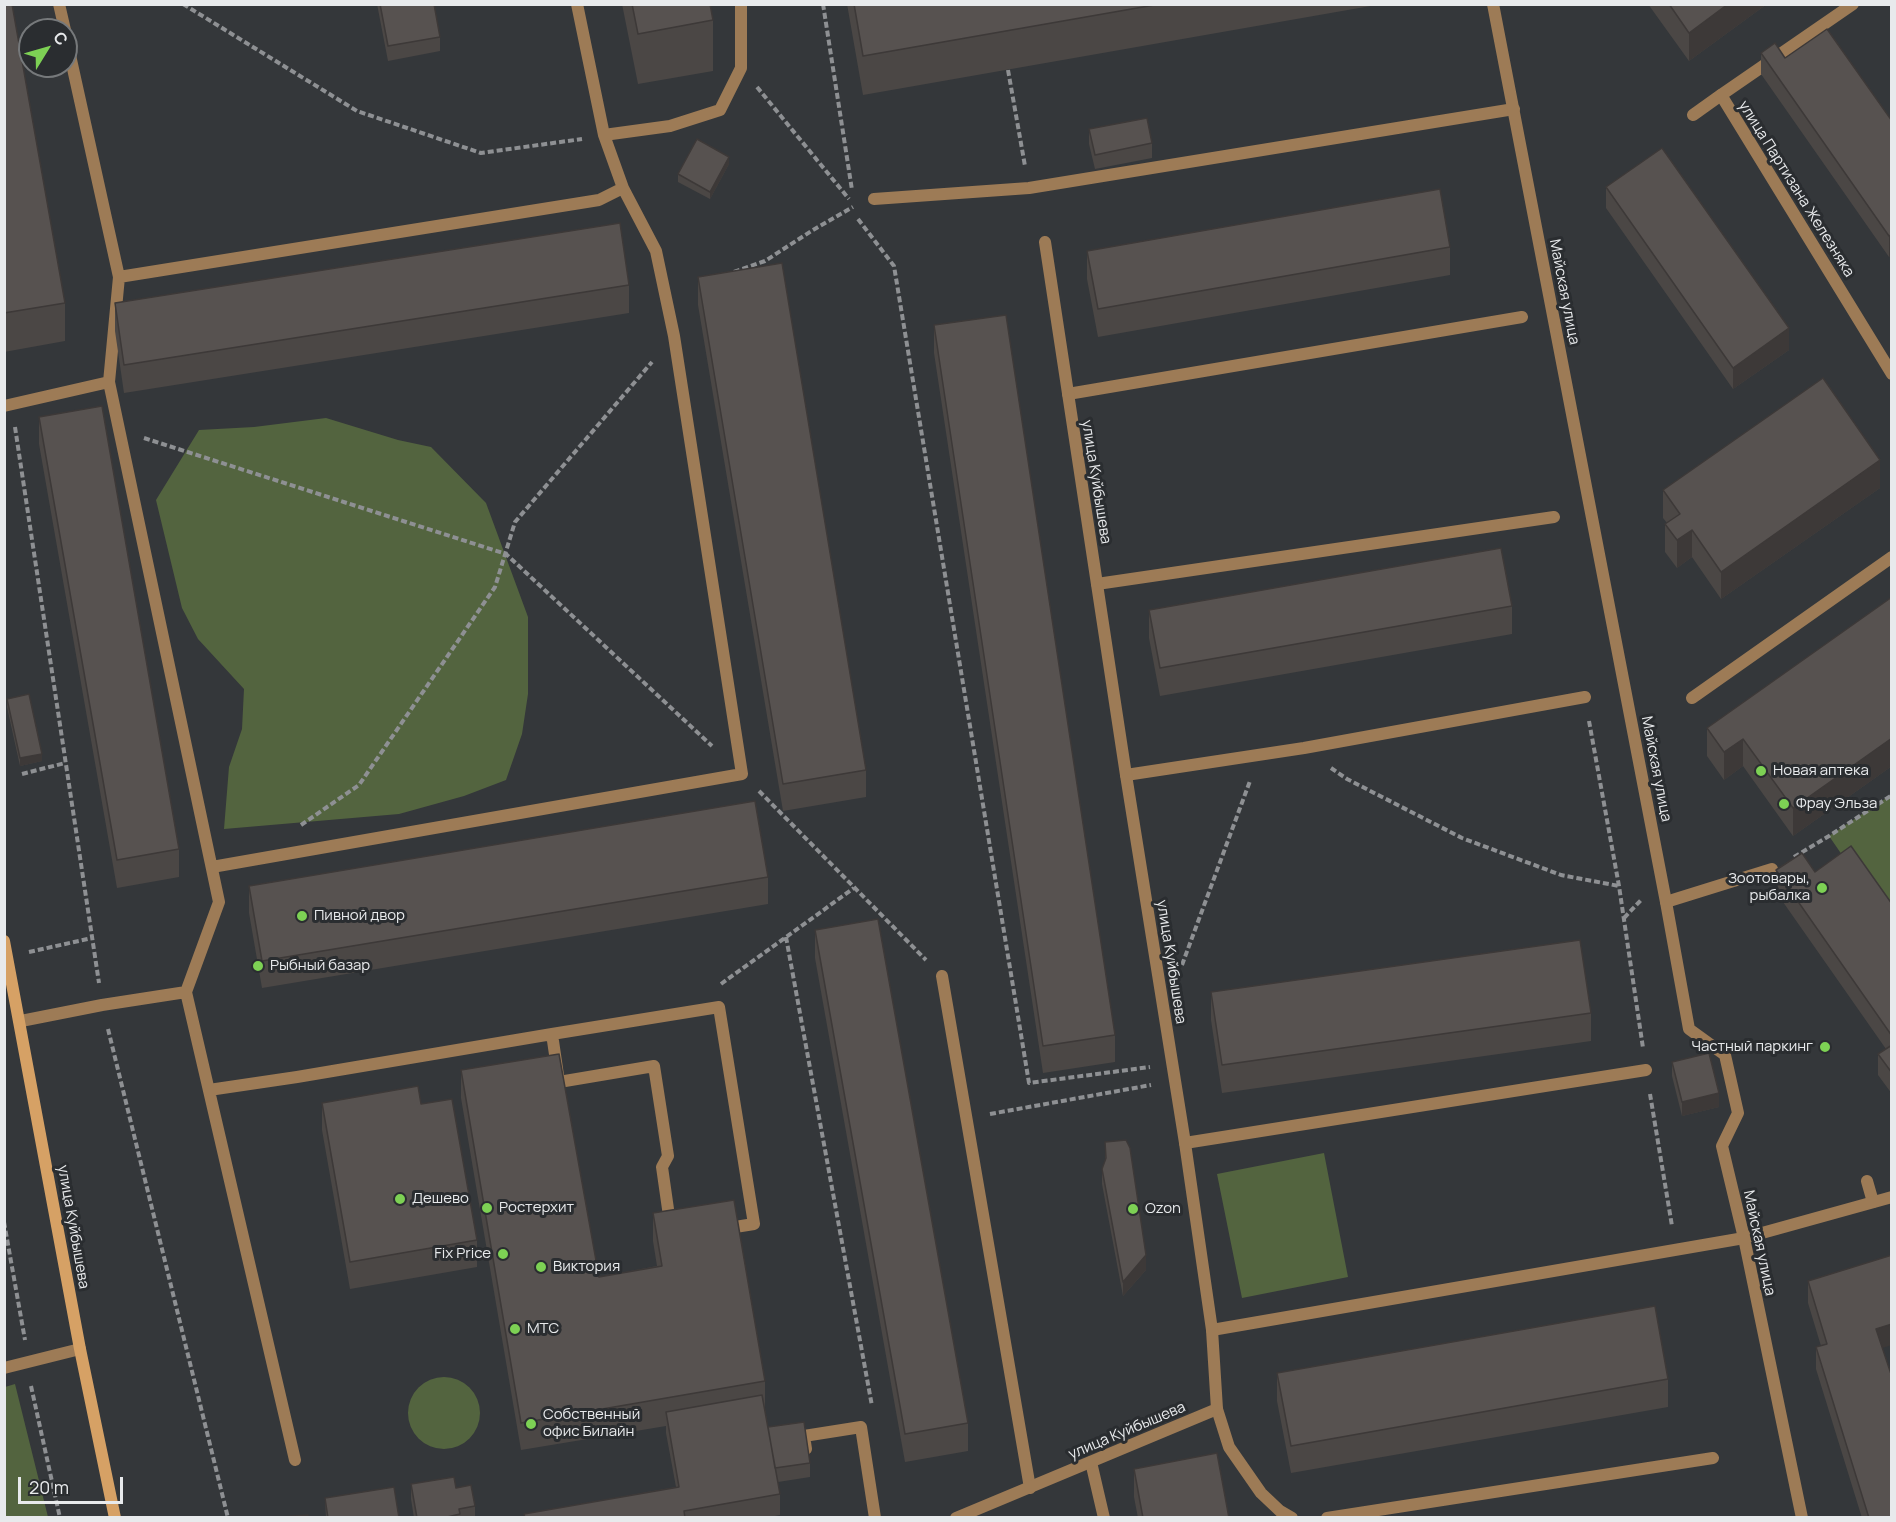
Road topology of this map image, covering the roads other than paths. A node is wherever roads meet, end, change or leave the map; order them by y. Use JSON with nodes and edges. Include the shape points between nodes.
{"nodes":[{"id":1,"x":577,"y":4,"type":"edge"},
{"id":2,"x":741,"y":4,"type":"edge"},
{"id":3,"x":1493,"y":4,"type":"edge"},
{"id":4,"x":1853,"y":4,"type":"edge"},
{"id":5,"x":75,"y":78,"type":"edge"},
{"id":6,"x":1721,"y":95,"type":"junction"},
{"id":7,"x":1514,"y":109,"type":"junction"},
{"id":8,"x":1692,"y":115,"type":"dead end"},
{"id":9,"x":604,"y":135,"type":"junction"},
{"id":10,"x":623,"y":188,"type":"junction"},
{"id":11,"x":874,"y":199,"type":"dead end"},
{"id":12,"x":1044,"y":242,"type":"dead end"},
{"id":13,"x":119,"y":277,"type":"junction"},
{"id":14,"x":1522,"y":317,"type":"dead end"},
{"id":15,"x":1892,"y":374,"type":"edge"},
{"id":16,"x":109,"y":382,"type":"junction"},
{"id":17,"x":1068,"y":394,"type":"junction"},
{"id":18,"x":8,"y":406,"type":"edge"},
{"id":19,"x":1554,"y":518,"type":"dead end"},
{"id":20,"x":1892,"y":557,"type":"edge"},
{"id":21,"x":1096,"y":584,"type":"junction"},
{"id":22,"x":1585,"y":697,"type":"road end"},
{"id":23,"x":1692,"y":698,"type":"dead end"},
{"id":24,"x":1126,"y":775,"type":"junction"},
{"id":25,"x":212,"y":867,"type":"junction"},
{"id":26,"x":1772,"y":869,"type":"road end"},
{"id":27,"x":1666,"y":902,"type":"junction"},
{"id":28,"x":4,"y":941,"type":"edge"},
{"id":29,"x":942,"y":976,"type":"road end"},
{"id":30,"x":186,"y":992,"type":"junction"},
{"id":31,"x":21,"y":1021,"type":"junction"},
{"id":32,"x":552,"y":1034,"type":"junction"},
{"id":33,"x":1646,"y":1070,"type":"road end"},
{"id":34,"x":209,"y":1090,"type":"junction"},
{"id":35,"x":1185,"y":1143,"type":"junction"},
{"id":36,"x":1867,"y":1181,"type":"dead end"},
{"id":37,"x":1892,"y":1197,"type":"edge"},
{"id":38,"x":1873,"y":1202,"type":"junction"},
{"id":39,"x":1744,"y":1238,"type":"junction"},
{"id":40,"x":1212,"y":1330,"type":"junction"},
{"id":41,"x":80,"y":1349,"type":"junction"},
{"id":42,"x":4,"y":1368,"type":"edge"},
{"id":43,"x":1217,"y":1409,"type":"junction"},
{"id":44,"x":807,"y":1457,"type":"edge"},
{"id":45,"x":1713,"y":1458,"type":"dead end"},
{"id":46,"x":295,"y":1460,"type":"dead end"},
{"id":47,"x":1091,"y":1462,"type":"junction"},
{"id":48,"x":1030,"y":1488,"type":"junction"},
{"id":49,"x":115,"y":1518,"type":"edge"},
{"id":50,"x":875,"y":1518,"type":"edge"},
{"id":51,"x":956,"y":1518,"type":"edge"},
{"id":52,"x":1104,"y":1518,"type":"edge"},
{"id":53,"x":1292,"y":1518,"type":"edge"},
{"id":54,"x":1327,"y":1518,"type":"edge"},
{"id":55,"x":1802,"y":1518,"type":"edge"}],
"edges":[{"from":1,"to":9,"type":"street"},
{"from":2,"to":9,"type":"street","via":[[741,68],[720,110],[670,126]]},
{"from":3,"to":7,"type":"street","name":"Майская улица"},
{"from":4,"to":6,"type":"street","name":"улица Партизана Железняка"},
{"from":5,"to":13,"type":"street"},
{"from":6,"to":8,"type":"street"},
{"from":6,"to":15,"type":"street","name":"улица Партизана Железняка"},
{"from":7,"to":11,"type":"street","via":[[1029,188]]},
{"from":7,"to":27,"type":"street","name":"Майская улица"},
{"from":9,"to":10,"type":"street"},
{"from":10,"to":13,"type":"street","via":[[599,200]]},
{"from":10,"to":25,"type":"street","via":[[656,251],[674,336],[742,774]]},
{"from":12,"to":17,"type":"street","name":"улица Куйбышева"},
{"from":13,"to":16,"type":"street"},
{"from":14,"to":17,"type":"street"},
{"from":16,"to":18,"type":"street"},
{"from":16,"to":25,"type":"street"},
{"from":17,"to":21,"type":"street","name":"улица Куйбышева"},
{"from":19,"to":21,"type":"street"},
{"from":20,"to":23,"type":"street"},
{"from":21,"to":24,"type":"street","name":"улица Куйбышева"},
{"from":22,"to":24,"type":"street","via":[[1304,748]]},
{"from":24,"to":35,"type":"street","name":"улица Куйбышева"},
{"from":25,"to":30,"type":"street","via":[[219,902]]},
{"from":26,"to":27,"type":"street"},
{"from":27,"to":39,"type":"street","name":"Майская улица","via":[[1689,1029],[1725,1055],[1738,1113],[1722,1146]]},
{"from":28,"to":31,"type":"main road","name":"улица Куйбышева"},
{"from":29,"to":48,"type":"street"},
{"from":30,"to":31,"type":"street"},
{"from":30,"to":34,"type":"street"},
{"from":31,"to":41,"type":"main road","name":"улица Куйбышева"},
{"from":32,"to":32,"type":"street","via":[[559,1082],[654,1066],[668,1156],[662,1167],[672,1237],[754,1224],[719,1007]]},
{"from":32,"to":34,"type":"street"},
{"from":33,"to":35,"type":"street"},
{"from":34,"to":46,"type":"street"},
{"from":35,"to":40,"type":"street","name":"улица Куйбышева"},
{"from":36,"to":38,"type":"street"},
{"from":37,"to":38,"type":"street"},
{"from":38,"to":39,"type":"street"},
{"from":39,"to":40,"type":"street"},
{"from":39,"to":55,"type":"street","name":"Майская улица"},
{"from":40,"to":43,"type":"street","name":"улица Куйбышева"},
{"from":41,"to":42,"type":"street"},
{"from":41,"to":49,"type":"main road","name":"улица Куйбышева"},
{"from":43,"to":47,"type":"street","name":"улица Куйбышева"},
{"from":43,"to":53,"type":"street","via":[[1229,1447],[1261,1493]]},
{"from":44,"to":50,"type":"street","via":[[804,1436],[861,1427]]},
{"from":45,"to":54,"type":"street"},
{"from":47,"to":48,"type":"street","name":"улица Куйбышева"},
{"from":47,"to":52,"type":"street"},
{"from":48,"to":51,"type":"street","name":"улица Куйбышева"}]}
